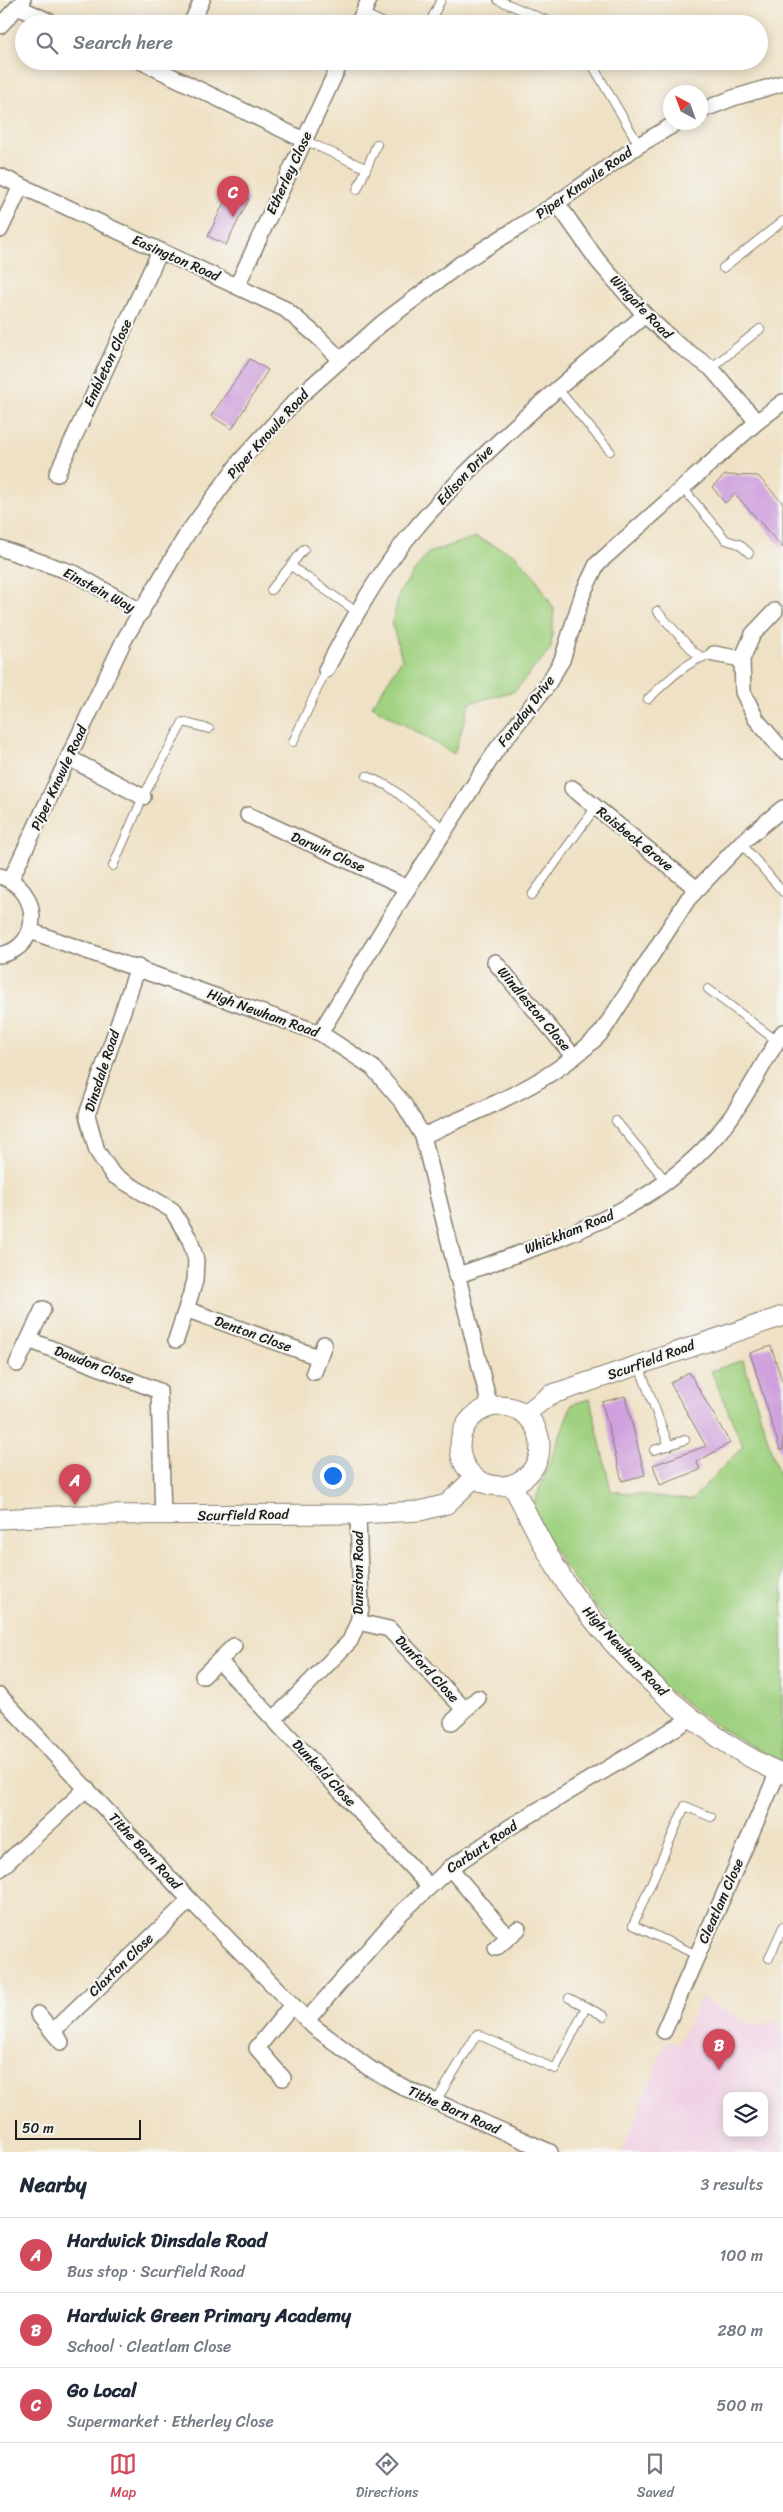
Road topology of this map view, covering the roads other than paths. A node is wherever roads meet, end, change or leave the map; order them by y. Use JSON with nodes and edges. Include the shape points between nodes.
{"nodes":[{"id":1,"x":202,"y":0,"type":"edge"},
{"id":2,"x":441,"y":0,"type":"edge"},
{"id":3,"x":498,"y":0,"type":"edge"},
{"id":4,"x":21,"y":4,"type":"edge"},
{"id":5,"x":40,"y":15,"type":"edge"},
{"id":6,"x":194,"y":15,"type":"edge"},
{"id":7,"x":433,"y":15,"type":"edge"},
{"id":8,"x":534,"y":15,"type":"edge"},
{"id":9,"x":0,"y":26,"type":"edge"},
{"id":10,"x":176,"y":70,"type":"edge"},
{"id":11,"x":337,"y":70,"type":"edge"},
{"id":12,"x":595,"y":70,"type":"edge"},
{"id":13,"x":783,"y":83,"type":"edge"},
{"id":14,"x":708,"y":108,"type":"edge"},
{"id":15,"x":664,"y":130,"type":"edge"},
{"id":16,"x":304,"y":140,"type":"junction"},
{"id":17,"x":377,"y":144,"type":"dead end"},
{"id":18,"x":639,"y":145,"type":"junction"},
{"id":19,"x":366,"y":168,"type":"junction"},
{"id":20,"x":0,"y":176,"type":"edge"},
{"id":21,"x":21,"y":186,"type":"junction"},
{"id":22,"x":357,"y":190,"type":"dead end"},
{"id":23,"x":557,"y":203,"type":"junction"},
{"id":24,"x":783,"y":221,"type":"edge"},
{"id":25,"x":0,"y":230,"type":"edge"},
{"id":26,"x":160,"y":251,"type":"junction"},
{"id":27,"x":723,"y":268,"type":"dead end"},
{"id":28,"x":237,"y":286,"type":"junction"},
{"id":29,"x":645,"y":315,"type":"junction"},
{"id":30,"x":760,"y":329,"type":"dead end"},
{"id":31,"x":340,"y":359,"type":"junction"},
{"id":32,"x":711,"y":368,"type":"junction"},
{"id":33,"x":557,"y":388,"type":"junction"},
{"id":34,"x":783,"y":402,"type":"edge"},
{"id":35,"x":757,"y":422,"type":"junction"},
{"id":36,"x":610,"y":451,"type":"dead end"},
{"id":37,"x":57,"y":474,"type":"dead end"},
{"id":38,"x":682,"y":487,"type":"junction"},
{"id":39,"x":0,"y":548,"type":"edge"},
{"id":40,"x":304,"y":549,"type":"dead end"},
{"id":41,"x":749,"y":554,"type":"dead end"},
{"id":42,"x":291,"y":566,"type":"junction"},
{"id":43,"x":272,"y":590,"type":"dead end"},
{"id":44,"x":657,"y":611,"type":"dead end"},
{"id":45,"x":775,"y":611,"type":"dead end"},
{"id":46,"x":142,"y":612,"type":"junction"},
{"id":47,"x":357,"y":612,"type":"junction"},
{"id":48,"x":707,"y":655,"type":"junction"},
{"id":49,"x":742,"y":659,"type":"junction"},
{"id":50,"x":326,"y":670,"type":"joint"},
{"id":51,"x":648,"y":699,"type":"dead end"},
{"id":52,"x":209,"y":729,"type":"dead end"},
{"id":53,"x":293,"y":742,"type":"dead end"},
{"id":54,"x":783,"y":751,"type":"edge"},
{"id":55,"x":69,"y":758,"type":"junction"},
{"id":56,"x":367,"y":776,"type":"dead end"},
{"id":57,"x":572,"y":788,"type":"dead end"},
{"id":58,"x":143,"y":797,"type":"junction"},
{"id":59,"x":596,"y":807,"type":"junction"},
{"id":60,"x":783,"y":808,"type":"edge"},
{"id":61,"x":248,"y":815,"type":"dead end"},
{"id":62,"x":446,"y":830,"type":"junction"},
{"id":63,"x":741,"y":843,"type":"junction"},
{"id":64,"x":113,"y":866,"type":"dead end"},
{"id":65,"x":6,"y":877,"type":"edge"},
{"id":66,"x":408,"y":888,"type":"junction"},
{"id":67,"x":697,"y":889,"type":"junction"},
{"id":68,"x":783,"y":892,"type":"edge"},
{"id":69,"x":532,"y":895,"type":"dead end"},
{"id":70,"x":30,"y":931,"type":"junction"},
{"id":71,"x":0,"y":955,"type":"edge"},
{"id":72,"x":495,"y":962,"type":"dead end"},
{"id":73,"x":138,"y":967,"type":"junction"},
{"id":74,"x":708,"y":989,"type":"dead end"},
{"id":75,"x":320,"y":1033,"type":"junction"},
{"id":76,"x":780,"y":1037,"type":"edge"},
{"id":77,"x":574,"y":1057,"type":"junction"},
{"id":78,"x":616,"y":1121,"type":"dead end"},
{"id":79,"x":423,"y":1136,"type":"junction"},
{"id":80,"x":667,"y":1182,"type":"junction"},
{"id":81,"x":456,"y":1276,"type":"junction"},
{"id":82,"x":43,"y":1309,"type":"dead end"},
{"id":83,"x":188,"y":1310,"type":"junction"},
{"id":84,"x":783,"y":1316,"type":"edge"},
{"id":85,"x":29,"y":1340,"type":"junction"},
{"id":86,"x":176,"y":1340,"type":"dead end"},
{"id":87,"x":319,"y":1358,"type":"dead end"},
{"id":88,"x":17,"y":1364,"type":"dead end"},
{"id":89,"x":639,"y":1364,"type":"junction"},
{"id":90,"x":490,"y":1407,"type":"junction"},
{"id":91,"x":525,"y":1414,"type":"junction"},
{"id":92,"x":685,"y":1440,"type":"dead end"},
{"id":93,"x":669,"y":1446,"type":"junction"},
{"id":94,"x":654,"y":1450,"type":"dead end"},
{"id":95,"x":474,"y":1478,"type":"junction"},
{"id":96,"x":512,"y":1485,"type":"junction"},
{"id":97,"x":358,"y":1514,"type":"junction"},
{"id":98,"x":163,"y":1516,"type":"junction"},
{"id":99,"x":0,"y":1519,"type":"edge"},
{"id":100,"x":358,"y":1622,"type":"junction"},
{"id":101,"x":234,"y":1646,"type":"dead end"},
{"id":102,"x":219,"y":1661,"type":"junction"},
{"id":103,"x":203,"y":1676,"type":"dead end"},
{"id":104,"x":0,"y":1696,"type":"edge"},
{"id":105,"x":478,"y":1698,"type":"dead end"},
{"id":106,"x":465,"y":1710,"type":"junction"},
{"id":107,"x":692,"y":1718,"type":"junction"},
{"id":108,"x":274,"y":1719,"type":"junction"},
{"id":109,"x":452,"y":1722,"type":"dead end"},
{"id":110,"x":781,"y":1773,"type":"edge"},
{"id":111,"x":86,"y":1788,"type":"junction"},
{"id":112,"x":711,"y":1817,"type":"dead end"},
{"id":113,"x":450,"y":1868,"type":"junction"},
{"id":114,"x":0,"y":1869,"type":"edge"},
{"id":115,"x":428,"y":1886,"type":"junction"},
{"id":116,"x":190,"y":1900,"type":"junction"},
{"id":117,"x":783,"y":1927,"type":"edge"},
{"id":118,"x":496,"y":1948,"type":"dead end"},
{"id":119,"x":697,"y":1955,"type":"junction"},
{"id":120,"x":769,"y":1958,"type":"dead end"},
{"id":121,"x":569,"y":1998,"type":"dead end"},
{"id":122,"x":292,"y":2005,"type":"junction"},
{"id":123,"x":586,"y":2007,"type":"junction"},
{"id":124,"x":38,"y":2014,"type":"dead end"},
{"id":125,"x":604,"y":2016,"type":"dead end"},
{"id":126,"x":307,"y":2020,"type":"junction"},
{"id":127,"x":664,"y":2031,"type":"dead end"},
{"id":128,"x":283,"y":2078,"type":"dead end"},
{"id":129,"x":435,"y":2103,"type":"junction"},
{"id":130,"x":546,"y":2151,"type":"edge"}],
"edges":[{"from":1,"to":6,"type":"street"},
{"from":2,"to":7,"type":"lane"},
{"from":3,"to":8,"type":"lane"},
{"from":4,"to":5,"type":"street"},
{"from":4,"to":9,"type":"street"},
{"from":10,"to":16,"type":"street"},
{"from":11,"to":16,"type":"street","name":"Etherley Close"},
{"from":12,"to":18,"type":"lane"},
{"from":13,"to":14,"type":"street"},
{"from":15,"to":18,"type":"street","name":"Piper Knowle Road"},
{"from":16,"to":19,"type":"lane"},
{"from":16,"to":28,"type":"street","name":"Etherley Close"},
{"from":17,"to":19,"type":"lane"},
{"from":18,"to":23,"type":"street","name":"Piper Knowle Road"},
{"from":19,"to":22,"type":"lane"},
{"from":20,"to":21,"type":"street","name":"Easington Road"},
{"from":21,"to":25,"type":"street"},
{"from":21,"to":26,"type":"street","name":"Easington Road"},
{"from":23,"to":29,"type":"street","name":"Wingate Road","via":[[598,261]]},
{"from":23,"to":31,"type":"street","name":"Piper Knowle Road","via":[[464,262]]},
{"from":24,"to":27,"type":"lane"},
{"from":26,"to":28,"type":"street","name":"Easington Road"},
{"from":26,"to":37,"type":"street","name":"Embleton Close"},
{"from":28,"to":31,"type":"street","name":"Easington Road","via":[[285,310],[318,336]]},
{"from":29,"to":32,"type":"street","name":"Wingate Road","via":[[677,344]]},
{"from":29,"to":33,"type":"street","name":"Edison Drive"},
{"from":30,"to":32,"type":"lane"},
{"from":31,"to":46,"type":"street","name":"Piper Knowle Road","via":[[298,398],[241,460],[187,534]]},
{"from":32,"to":35,"type":"street","name":"Wingate Road"},
{"from":33,"to":36,"type":"lane"},
{"from":33,"to":47,"type":"street","name":"Edison Drive","via":[[505,433],[450,490],[404,542]]},
{"from":34,"to":35,"type":"street","name":"Faraday Drive"},
{"from":35,"to":38,"type":"street","name":"Faraday Drive"},
{"from":38,"to":41,"type":"lane","via":[[726,540],[739,544]]},
{"from":38,"to":62,"type":"street","name":"Faraday Drive","via":[[597,564],[583,592],[562,660],[546,687],[497,749]]},
{"from":39,"to":46,"type":"street","name":"Einstein Way","via":[[76,574]]},
{"from":40,"to":42,"type":"lane"},
{"from":42,"to":43,"type":"lane"},
{"from":42,"to":47,"type":"lane"},
{"from":44,"to":48,"type":"lane","via":[[694,652]]},
{"from":45,"to":49,"type":"street","via":[[753,634]]},
{"from":46,"to":55,"type":"street","name":"Piper Knowle Road","via":[[124,640]]},
{"from":47,"to":50,"type":"street","name":"Edison Drive"},
{"from":48,"to":49,"type":"street"},
{"from":48,"to":51,"type":"lane"},
{"from":49,"to":54,"type":"street","via":[[743,692],[756,720]]},
{"from":50,"to":53,"type":"lane"},
{"from":52,"to":58,"type":"lane","via":[[183,722]]},
{"from":55,"to":58,"type":"street"},
{"from":55,"to":65,"type":"street","name":"Piper Knowle Road"},
{"from":56,"to":62,"type":"lane","via":[[388,786]]},
{"from":57,"to":59,"type":"street","name":"Raisbeck Grove"},
{"from":58,"to":64,"type":"lane"},
{"from":59,"to":67,"type":"street","name":"Raisbeck Grove"},
{"from":59,"to":69,"type":"lane"},
{"from":60,"to":63,"type":"street"},
{"from":61,"to":66,"type":"street","name":"Darwin Close"},
{"from":62,"to":66,"type":"street","name":"Faraday Drive"},
{"from":63,"to":67,"type":"street"},
{"from":63,"to":68,"type":"lane"},
{"from":65,"to":70,"type":"street","name":"Piper Knowle Road","via":[[22,888],[30,900],[33,917]]},
{"from":66,"to":75,"type":"street","name":"Faraday Drive"},
{"from":67,"to":77,"type":"street","via":[[602,1032]]},
{"from":70,"to":71,"type":"street","via":[[18,947]]},
{"from":70,"to":73,"type":"street","name":"High Newham Road"},
{"from":72,"to":77,"type":"street","name":"Windleston Close"},
{"from":73,"to":75,"type":"street","name":"High Newham Road"},
{"from":73,"to":83,"type":"street","name":"Dinsdale Road","via":[[86,1115],[97,1151],[113,1174],[172,1210],[182,1224],[196,1260]]},
{"from":74,"to":76,"type":"lane"},
{"from":75,"to":79,"type":"street","name":"High Newham Road","via":[[372,1067],[403,1103]]},
{"from":76,"to":80,"type":"street","name":"Whickham Road","via":[[729,1119],[703,1151]]},
{"from":77,"to":79,"type":"street","via":[[540,1082]]},
{"from":78,"to":80,"type":"lane"},
{"from":79,"to":81,"type":"street","name":"High Newham Road"},
{"from":80,"to":81,"type":"street","name":"Whickham Road","via":[[632,1206],[585,1229]]},
{"from":81,"to":90,"type":"street","name":"High Newham Road"},
{"from":82,"to":85,"type":"street"},
{"from":83,"to":86,"type":"street","name":"Dinsdale Road"},
{"from":83,"to":87,"type":"street","name":"Denton Close"},
{"from":84,"to":89,"type":"street","name":"Scurfield Road"},
{"from":85,"to":88,"type":"street"},
{"from":85,"to":98,"type":"street","name":"Dawdon Close","via":[[159,1391]]},
{"from":89,"to":91,"type":"street","name":"Scurfield Road","via":[[550,1395]]},
{"from":89,"to":93,"type":"lane"},
{"from":90,"to":91,"type":"street","via":[[516,1409]]},
{"from":90,"to":95,"type":"street","via":[[474,1415],[460,1443],[464,1460]]},
{"from":91,"to":96,"type":"street","via":[[538,1430],[540,1457],[533,1468]]},
{"from":92,"to":93,"type":"lane"},
{"from":93,"to":94,"type":"lane"},
{"from":95,"to":96,"type":"street","via":[[485,1484]]},
{"from":95,"to":97,"type":"street","name":"Scurfield Road","via":[[446,1504],[420,1511]]},
{"from":96,"to":107,"type":"street","name":"High Newham Road","via":[[584,1608],[648,1679]]},
{"from":97,"to":98,"type":"street","name":"Scurfield Road"},
{"from":97,"to":100,"type":"street","name":"Dunston Road","via":[[361,1608]]},
{"from":98,"to":99,"type":"street","name":"Scurfield Road","via":[[76,1515]]},
{"from":100,"to":106,"type":"street","name":"Dunford Close","via":[[389,1629]]},
{"from":100,"to":108,"type":"street","name":"Dunston Road","via":[[344,1648]]},
{"from":101,"to":102,"type":"street"},
{"from":102,"to":103,"type":"street"},
{"from":102,"to":108,"type":"street","name":"Dunkeld Close"},
{"from":104,"to":111,"type":"street","name":"Tithe Barn Road"},
{"from":105,"to":106,"type":"street","name":"Dunford Close"},
{"from":106,"to":109,"type":"street","name":"Dunford Close"},
{"from":107,"to":110,"type":"street","name":"High Newham Road"},
{"from":107,"to":113,"type":"street","name":"Carburt Road","via":[[510,1827]]},
{"from":108,"to":115,"type":"street","name":"Dunkeld Close"},
{"from":110,"to":119,"type":"street","name":"Cleatlam Close"},
{"from":111,"to":114,"type":"street"},
{"from":111,"to":116,"type":"street","name":"Tithe Barn Road"},
{"from":112,"to":119,"type":"lane","via":[[685,1806],[633,1925]]},
{"from":113,"to":115,"type":"street","name":"Carburt Road"},
{"from":113,"to":118,"type":"street","via":[[513,1933]]},
{"from":115,"to":126,"type":"street","name":"Carburt Road"},
{"from":116,"to":122,"type":"street","name":"Tithe Barn Road"},
{"from":116,"to":124,"type":"street","name":"Claxton Close","via":[[57,2037]]},
{"from":117,"to":120,"type":"lane"},
{"from":119,"to":127,"type":"street","name":"Cleatlam Close"},
{"from":121,"to":123,"type":"lane"},
{"from":122,"to":126,"type":"street","name":"Tithe Barn Road"},
{"from":122,"to":128,"type":"street","via":[[257,2048]]},
{"from":123,"to":125,"type":"lane"},
{"from":123,"to":129,"type":"lane","via":[[555,2069],[477,2034]]},
{"from":126,"to":129,"type":"street","name":"Tithe Barn Road","via":[[369,2068]]},
{"from":129,"to":130,"type":"street","name":"Tithe Barn Road"}]}
